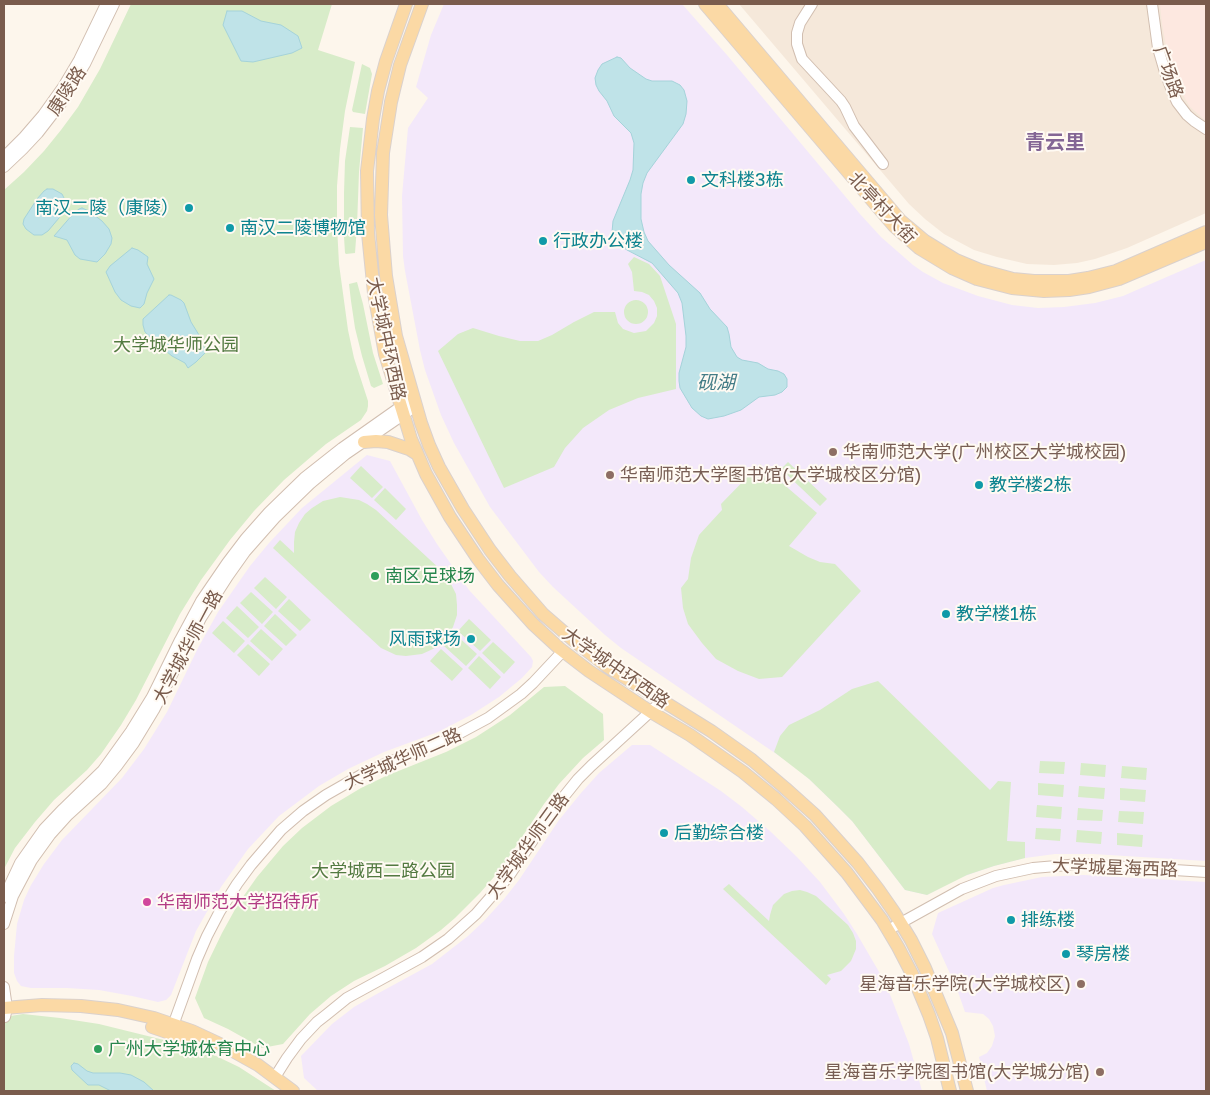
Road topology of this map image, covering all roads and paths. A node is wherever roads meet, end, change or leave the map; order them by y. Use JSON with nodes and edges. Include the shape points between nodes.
{"nodes":[{"id":1,"x":106,"y":4,"type":"edge"},
{"id":2,"x":114,"y":4,"type":"edge"},
{"id":3,"x":406,"y":4,"type":"edge"},
{"id":4,"x":422,"y":4,"type":"edge"},
{"id":5,"x":705,"y":4,"type":"edge"},
{"id":6,"x":717,"y":4,"type":"edge"},
{"id":7,"x":812,"y":4,"type":"edge"},
{"id":8,"x":1152,"y":4,"type":"edge"},
{"id":9,"x":1206,"y":129,"type":"edge"},
{"id":10,"x":4,"y":157,"type":"edge"},
{"id":11,"x":883,"y":164,"type":"dead end"},
{"id":12,"x":4,"y":167,"type":"edge"},
{"id":13,"x":1206,"y":232,"type":"edge"},
{"id":14,"x":1206,"y":242,"type":"edge"},
{"id":15,"x":414,"y":402,"type":"junction"},
{"id":16,"x":402,"y":411,"type":"junction"},
{"id":17,"x":364,"y":442,"type":"junction"},
{"id":18,"x":417,"y":454,"type":"junction"},
{"id":19,"x":563,"y":651,"type":"junction"},
{"id":20,"x":662,"y":701,"type":"junction"},
{"id":21,"x":651,"y":712,"type":"junction"},
{"id":22,"x":1206,"y":872,"type":"edge"},
{"id":23,"x":871,"y":879,"type":"junction"},
{"id":24,"x":860,"y":888,"type":"junction"},
{"id":25,"x":4,"y":897,"type":"edge"},
{"id":26,"x":900,"y":922,"type":"junction"},
{"id":27,"x":4,"y":924,"type":"edge"},
{"id":28,"x":888,"y":930,"type":"junction"},
{"id":29,"x":4,"y":987,"type":"edge"},
{"id":30,"x":5,"y":1013,"type":"edge"},
{"id":31,"x":172,"y":1028,"type":"junction"},
{"id":32,"x":275,"y":1077,"type":"junction"},
{"id":33,"x":280,"y":1091,"type":"edge"},
{"id":34,"x":293,"y":1091,"type":"edge"},
{"id":35,"x":950,"y":1091,"type":"edge"},
{"id":36,"x":967,"y":1091,"type":"edge"}],
"edges":[{"from":1,"to":10,"type":"street","name":"康陵路","via":[[63,87],[43,115]]},
{"from":2,"to":12,"type":"street","name":"康陵路","via":[[85,64],[62,102],[32,140]]},
{"from":3,"to":16,"type":"main road","name":"大学城中环西路","via":[[378,91],[367,171],[369,250],[376,309]]},
{"from":4,"to":15,"type":"main road","name":"大学城中环西路","via":[[392,94],[385,134],[382,188],[383,248],[390,307]]},
{"from":5,"to":14,"type":"main road","name":"北亭村大街","via":[[894,226],[936,260],[957,270],[1012,288],[1069,290],[1119,280]]},
{"from":6,"to":13,"type":"main road","name":"北亭村大街","via":[[900,220],[924,241],[956,260],[1013,279],[1068,281],[1121,269]]},
{"from":7,"to":11,"type":"street","via":[[797,33],[802,59],[841,101],[854,126]]},
{"from":8,"to":9,"type":"street","name":"广场路","via":[[1158,48],[1172,91],[1184,112]]},
{"from":15,"to":16,"type":"street","name":"大学城华师一路"},
{"from":15,"to":20,"type":"main road","name":"大学城中环西路","via":[[443,474],[481,537],[510,576],[543,614],[573,640]]},
{"from":16,"to":17,"type":"street","name":"大学城华师一路"},
{"from":16,"to":18,"type":"main road","name":"大学城中环西路"},
{"from":16,"to":25,"type":"street","name":"大学城华师一路","via":[[342,448],[304,478],[246,538],[201,601],[132,732],[103,770],[44,829],[20,863]]},
{"from":17,"to":18,"type":"main road","via":[[388,442]]},
{"from":17,"to":27,"type":"street","name":"大学城华师一路","via":[[298,495],[266,527],[219,588],[138,736],[109,776],[50,834],[16,888]]},
{"from":18,"to":19,"type":"main road","name":"大学城中环西路","via":[[446,510],[483,564],[518,609]]},
{"from":19,"to":21,"type":"main road","name":"大学城中环西路"},
{"from":19,"to":31,"type":"street","name":"大学城华师二路","via":[[522,694],[482,722],[361,775],[287,824],[251,865],[220,911],[197,959]]},
{"from":20,"to":21,"type":"street","name":"大学城华师三路"},
{"from":20,"to":23,"type":"main road","name":"大学城中环西路","via":[[719,736],[773,777],[815,815]]},
{"from":21,"to":24,"type":"main road","name":"大学城中环西路","via":[[690,734],[764,788],[811,832]]},
{"from":21,"to":32,"type":"street","name":"大学城华师三路","via":[[568,791],[509,876],[463,927],[434,949],[326,1014],[301,1039]]},
{"from":22,"to":26,"type":"street","name":"大学城星海西路","via":[[1080,864],[1033,868],[996,876],[967,887]]},
{"from":23,"to":24,"type":"main road"},
{"from":23,"to":26,"type":"main road","name":"大学城中环西路"},
{"from":24,"to":28,"type":"main road","name":"大学城中环西路"},
{"from":26,"to":28,"type":"street","name":"大学城星海西路"},
{"from":26,"to":36,"type":"main road","name":"大学城中环西路","via":[[925,968],[947,1020]]},
{"from":28,"to":35,"type":"main road","name":"大学城中环西路","via":[[912,974],[929,1015]]},
{"from":29,"to":30,"type":"street"},
{"from":30,"to":31,"type":"main road","via":[[42,1004],[87,1006],[146,1016]]},
{"from":31,"to":32,"type":"main road","via":[[207,1037]]},
{"from":31,"to":33,"type":"main road","via":[[226,1056]]},
{"from":32,"to":34,"type":"main road"}]}
